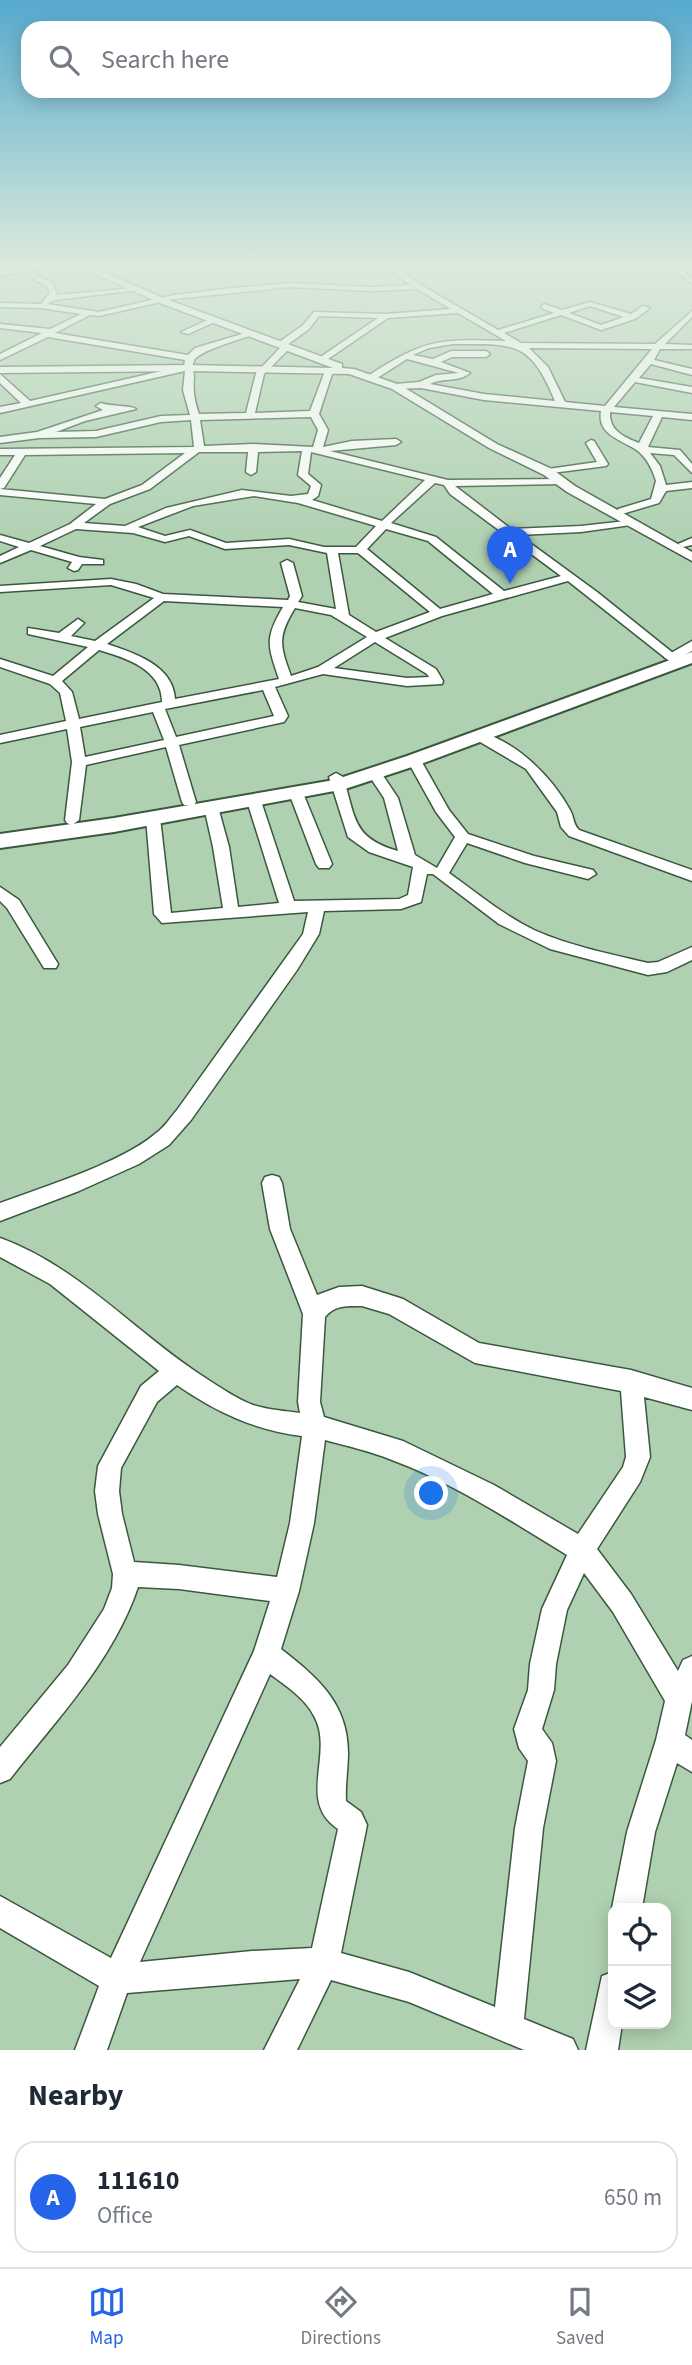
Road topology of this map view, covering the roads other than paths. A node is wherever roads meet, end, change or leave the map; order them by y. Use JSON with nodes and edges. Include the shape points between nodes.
{"nodes":[{"id":1,"x":174,"y":360,"type":"edge"},
{"id":2,"x":191,"y":360,"type":"edge"},
{"id":3,"x":272,"y":360,"type":"edge"},
{"id":4,"x":322,"y":360,"type":"edge"},
{"id":5,"x":399,"y":360,"type":"edge"},
{"id":6,"x":423,"y":360,"type":"edge"},
{"id":7,"x":439,"y":360,"type":"edge"},
{"id":8,"x":537,"y":360,"type":"edge"},
{"id":9,"x":649,"y":361,"type":"joint"},
{"id":10,"x":434,"y":362,"type":"junction"},
{"id":11,"x":189,"y":363,"type":"junction"},
{"id":12,"x":0,"y":370,"type":"edge"},
{"id":13,"x":263,"y":370,"type":"junction"},
{"id":14,"x":328,"y":371,"type":"junction"},
{"id":15,"x":350,"y":371,"type":"junction"},
{"id":16,"x":692,"y":372,"type":"edge"},
{"id":17,"x":0,"y":377,"type":"edge"},
{"id":18,"x":371,"y":378,"type":"junction"},
{"id":19,"x":633,"y":379,"type":"junction"},
{"id":20,"x":422,"y":386,"type":"junction"},
{"id":21,"x":396,"y":387,"type":"junction"},
{"id":22,"x":692,"y":390,"type":"edge"},
{"id":23,"x":79,"y":394,"type":"junction"},
{"id":24,"x":28,"y":404,"type":"junction"},
{"id":25,"x":561,"y":404,"type":"junction"},
{"id":26,"x":607,"y":408,"type":"junction"},
{"id":27,"x":0,"y":410,"type":"edge"},
{"id":28,"x":111,"y":411,"type":"junction"},
{"id":29,"x":314,"y":414,"type":"junction"},
{"id":30,"x":659,"y":414,"type":"junction"},
{"id":31,"x":250,"y":415,"type":"junction"},
{"id":32,"x":194,"y":417,"type":"junction"},
{"id":33,"x":692,"y":417,"type":"edge"},
{"id":34,"x":146,"y":422,"type":"junction"},
{"id":35,"x":39,"y":435,"type":"junction"},
{"id":36,"x":0,"y":440,"type":"edge"},
{"id":37,"x":396,"y":442,"type":"dead end"},
{"id":38,"x":368,"y":443,"type":"junction"},
{"id":39,"x":591,"y":443,"type":"dead end"},
{"id":40,"x":253,"y":447,"type":"junction"},
{"id":41,"x":200,"y":448,"type":"junction"},
{"id":42,"x":315,"y":449,"type":"junction"},
{"id":43,"x":642,"y":449,"type":"junction"},
{"id":44,"x":0,"y":452,"type":"edge"},
{"id":45,"x":21,"y":453,"type":"junction"},
{"id":46,"x":382,"y":455,"type":"dead end"},
{"id":47,"x":692,"y":470,"type":"edge"},
{"id":48,"x":251,"y":472,"type":"dead end"},
{"id":49,"x":548,"y":472,"type":"junction"},
{"id":50,"x":433,"y":480,"type":"junction"},
{"id":51,"x":561,"y":481,"type":"junction"},
{"id":52,"x":448,"y":483,"type":"junction"},
{"id":53,"x":692,"y":485,"type":"edge"},
{"id":54,"x":0,"y":486,"type":"edge"},
{"id":55,"x":662,"y":488,"type":"junction"},
{"id":56,"x":0,"y":492,"type":"edge"},
{"id":57,"x":302,"y":500,"type":"junction"},
{"id":58,"x":106,"y":502,"type":"junction"},
{"id":59,"x":622,"y":511,"type":"junction"},
{"id":60,"x":631,"y":522,"type":"junction"},
{"id":61,"x":384,"y":525,"type":"junction"},
{"id":62,"x":74,"y":526,"type":"junction"},
{"id":63,"x":131,"y":530,"type":"junction"},
{"id":64,"x":507,"y":533,"type":"junction"},
{"id":65,"x":0,"y":538,"type":"edge"},
{"id":66,"x":681,"y":543,"type":"edge"},
{"id":67,"x":27,"y":547,"type":"junction"},
{"id":68,"x":332,"y":551,"type":"junction"},
{"id":69,"x":361,"y":551,"type":"junction"},
{"id":70,"x":692,"y":557,"type":"edge"},
{"id":71,"x":0,"y":559,"type":"edge"},
{"id":72,"x":78,"y":560,"type":"junction"},
{"id":73,"x":99,"y":562,"type":"dead end"},
{"id":74,"x":287,"y":563,"type":"dead end"},
{"id":75,"x":568,"y":577,"type":"junction"},
{"id":76,"x":66,"y":584,"type":"junction"},
{"id":77,"x":0,"y":589,"type":"edge"},
{"id":78,"x":501,"y":595,"type":"junction"},
{"id":79,"x":161,"y":597,"type":"junction"},
{"id":80,"x":292,"y":604,"type":"junction"},
{"id":81,"x":438,"y":613,"type":"junction"},
{"id":82,"x":343,"y":616,"type":"junction"},
{"id":83,"x":78,"y":623,"type":"dead end"},
{"id":84,"x":32,"y":631,"type":"dead end"},
{"id":85,"x":374,"y":636,"type":"junction"},
{"id":86,"x":61,"y":638,"type":"junction"},
{"id":87,"x":692,"y":645,"type":"edge"},
{"id":88,"x":96,"y":646,"type":"junction"},
{"id":89,"x":685,"y":657,"type":"edge"},
{"id":90,"x":0,"y":663,"type":"edge"},
{"id":91,"x":322,"y":670,"type":"junction"},
{"id":92,"x":55,"y":681,"type":"junction"},
{"id":93,"x":286,"y":681,"type":"junction"},
{"id":94,"x":268,"y":686,"type":"junction"},
{"id":95,"x":163,"y":707,"type":"junction"},
{"id":96,"x":73,"y":724,"type":"junction"},
{"id":97,"x":480,"y":736,"type":"junction"},
{"id":98,"x":0,"y":739,"type":"edge"},
{"id":99,"x":172,"y":743,"type":"junction"},
{"id":100,"x":414,"y":760,"type":"junction"},
{"id":101,"x":79,"y":762,"type":"junction"},
{"id":102,"x":375,"y":774,"type":"junction"},
{"id":103,"x":337,"y":781,"type":"junction"},
{"id":104,"x":296,"y":793,"type":"junction"},
{"id":105,"x":254,"y":801,"type":"junction"},
{"id":106,"x":189,"y":802,"type":"junction"},
{"id":107,"x":211,"y":807,"type":"junction"},
{"id":108,"x":153,"y":818,"type":"junction"},
{"id":109,"x":72,"y":820,"type":"junction"},
{"id":110,"x":0,"y":831,"type":"edge"},
{"id":111,"x":463,"y":837,"type":"junction"},
{"id":112,"x":0,"y":841,"type":"edge"},
{"id":113,"x":414,"y":862,"type":"junction"},
{"id":114,"x":324,"y":864,"type":"dead end"},
{"id":115,"x":441,"y":874,"type":"junction"},
{"id":116,"x":588,"y":874,"type":"dead end"},
{"id":117,"x":692,"y":876,"type":"edge"},
{"id":118,"x":0,"y":892,"type":"edge"},
{"id":119,"x":288,"y":907,"type":"junction"},
{"id":120,"x":317,"y":907,"type":"junction"},
{"id":121,"x":231,"y":911,"type":"junction"},
{"id":122,"x":692,"y":953,"type":"edge"},
{"id":123,"x":50,"y":964,"type":"dead end"},
{"id":124,"x":272,"y":1183,"type":"dead end"},
{"id":125,"x":0,"y":1212,"type":"edge"},
{"id":126,"x":0,"y":1247,"type":"edge"},
{"id":127,"x":314,"y":1314,"type":"junction"},
{"id":128,"x":175,"y":1372,"type":"junction"},
{"id":129,"x":631,"y":1381,"type":"junction"},
{"id":130,"x":692,"y":1399,"type":"edge"},
{"id":131,"x":315,"y":1426,"type":"junction"},
{"id":132,"x":582,"y":1550,"type":"junction"},
{"id":133,"x":125,"y":1574,"type":"junction"},
{"id":134,"x":286,"y":1591,"type":"junction"},
{"id":135,"x":266,"y":1654,"type":"junction"},
{"id":136,"x":692,"y":1669,"type":"edge"},
{"id":137,"x":679,"y":1700,"type":"junction"},
{"id":138,"x":670,"y":1740,"type":"junction"},
{"id":139,"x":692,"y":1758,"type":"edge"},
{"id":140,"x":0,"y":1769,"type":"edge"},
{"id":141,"x":628,"y":1903,"type":"edge"},
{"id":142,"x":0,"y":1910,"type":"edge"},
{"id":143,"x":324,"y":1963,"type":"junction"},
{"id":144,"x":117,"y":1979,"type":"junction"},
{"id":145,"x":608,"y":2016,"type":"edge"},
{"id":146,"x":508,"y":2026,"type":"junction"},
{"id":147,"x":91,"y":2050,"type":"edge"},
{"id":148,"x":280,"y":2050,"type":"edge"},
{"id":149,"x":562,"y":2050,"type":"edge"},
{"id":150,"x":602,"y":2050,"type":"edge"}],
"edges":[{"from":1,"to":11,"type":"street"},
{"from":2,"to":11,"type":"street"},
{"from":3,"to":13,"type":"street"},
{"from":4,"to":15,"type":"street"},
{"from":5,"to":18,"type":"street"},
{"from":6,"to":10,"type":"street"},
{"from":7,"to":10,"type":"street"},
{"from":8,"to":25,"type":"street"},
{"from":9,"to":16,"type":"street"},
{"from":9,"to":19,"type":"street"},
{"from":10,"to":20,"type":"street","via":[[466,373],[436,378]]},
{"from":11,"to":12,"type":"street"},
{"from":11,"to":13,"type":"street"},
{"from":11,"to":23,"type":"street"},
{"from":11,"to":32,"type":"street","via":[[187,390]]},
{"from":13,"to":14,"type":"street"},
{"from":13,"to":31,"type":"street"},
{"from":14,"to":15,"type":"street"},
{"from":14,"to":29,"type":"street"},
{"from":15,"to":18,"type":"street"},
{"from":17,"to":24,"type":"street"},
{"from":18,"to":21,"type":"street"},
{"from":19,"to":22,"type":"street"},
{"from":19,"to":26,"type":"street"},
{"from":20,"to":21,"type":"street"},
{"from":20,"to":25,"type":"street"},
{"from":21,"to":49,"type":"street","via":[[493,446]]},
{"from":23,"to":24,"type":"street"},
{"from":23,"to":28,"type":"street"},
{"from":24,"to":27,"type":"street"},
{"from":25,"to":26,"type":"street"},
{"from":26,"to":30,"type":"street"},
{"from":26,"to":43,"type":"street","via":[[604,413],[611,430]]},
{"from":28,"to":34,"type":"street","via":[[135,408]]},
{"from":28,"to":35,"type":"street"},
{"from":29,"to":31,"type":"street"},
{"from":29,"to":42,"type":"street","via":[[323,430]]},
{"from":30,"to":33,"type":"street"},
{"from":30,"to":43,"type":"street"},
{"from":31,"to":32,"type":"street"},
{"from":32,"to":34,"type":"street"},
{"from":32,"to":41,"type":"street"},
{"from":34,"to":35,"type":"street","via":[[96,433]]},
{"from":35,"to":36,"type":"street"},
{"from":37,"to":38,"type":"street"},
{"from":38,"to":42,"type":"street"},
{"from":38,"to":46,"type":"street"},
{"from":39,"to":49,"type":"street","via":[[603,464]]},
{"from":40,"to":41,"type":"street","via":[[232,443]]},
{"from":40,"to":42,"type":"street","via":[[270,443]]},
{"from":40,"to":48,"type":"street"},
{"from":41,"to":45,"type":"street"},
{"from":41,"to":58,"type":"street","via":[[146,487]]},
{"from":42,"to":50,"type":"street"},
{"from":42,"to":57,"type":"street","via":[[303,475],[316,488],[313,496]]},
{"from":43,"to":47,"type":"street","via":[[677,452]]},
{"from":43,"to":55,"type":"street","via":[[661,478]]},
{"from":44,"to":45,"type":"street"},
{"from":45,"to":54,"type":"street"},
{"from":49,"to":51,"type":"street"},
{"from":50,"to":52,"type":"street"},
{"from":50,"to":61,"type":"street"},
{"from":51,"to":52,"type":"street"},
{"from":51,"to":59,"type":"street"},
{"from":51,"to":60,"type":"street"},
{"from":52,"to":64,"type":"street"},
{"from":53,"to":55,"type":"street"},
{"from":55,"to":59,"type":"street","via":[[655,501]]},
{"from":56,"to":58,"type":"street"},
{"from":57,"to":61,"type":"street"},
{"from":57,"to":63,"type":"street","via":[[248,493],[167,511],[130,526]]},
{"from":58,"to":62,"type":"street"},
{"from":59,"to":66,"type":"street"},
{"from":60,"to":64,"type":"street"},
{"from":60,"to":66,"type":"street"},
{"from":61,"to":69,"type":"street"},
{"from":61,"to":78,"type":"street","via":[[432,540]]},
{"from":62,"to":63,"type":"street"},
{"from":62,"to":67,"type":"street"},
{"from":63,"to":68,"type":"street","via":[[165,539],[190,533],[225,546],[289,542]]},
{"from":64,"to":75,"type":"street"},
{"from":65,"to":67,"type":"street"},
{"from":66,"to":70,"type":"street"},
{"from":67,"to":71,"type":"street"},
{"from":67,"to":72,"type":"street"},
{"from":68,"to":69,"type":"street"},
{"from":68,"to":82,"type":"street"},
{"from":69,"to":81,"type":"street"},
{"from":72,"to":73,"type":"street"},
{"from":72,"to":76,"type":"street"},
{"from":74,"to":80,"type":"street","via":[[296,588]]},
{"from":75,"to":78,"type":"street"},
{"from":75,"to":89,"type":"street"},
{"from":76,"to":77,"type":"street"},
{"from":76,"to":79,"type":"street","via":[[123,583]]},
{"from":78,"to":81,"type":"street"},
{"from":79,"to":80,"type":"street"},
{"from":79,"to":88,"type":"street"},
{"from":80,"to":82,"type":"street"},
{"from":80,"to":93,"type":"street","via":[[274,645]]},
{"from":81,"to":85,"type":"street"},
{"from":82,"to":85,"type":"street"},
{"from":83,"to":86,"type":"street"},
{"from":84,"to":86,"type":"street"},
{"from":85,"to":91,"type":"street"},
{"from":85,"to":91,"type":"street","via":[[432,672],[437,681],[407,682]]},
{"from":86,"to":88,"type":"street"},
{"from":87,"to":89,"type":"street"},
{"from":88,"to":92,"type":"street"},
{"from":88,"to":95,"type":"street","via":[[122,654],[161,677],[169,692]]},
{"from":89,"to":97,"type":"main road"},
{"from":89,"to":103,"type":"main road"},
{"from":90,"to":92,"type":"street"},
{"from":91,"to":93,"type":"street"},
{"from":92,"to":96,"type":"street","via":[[66,692]]},
{"from":93,"to":94,"type":"street"},
{"from":94,"to":95,"type":"street"},
{"from":94,"to":99,"type":"street","via":[[279,719]]},
{"from":95,"to":96,"type":"street"},
{"from":95,"to":99,"type":"street"},
{"from":96,"to":98,"type":"street"},
{"from":96,"to":101,"type":"street"},
{"from":97,"to":100,"type":"main road"},
{"from":97,"to":117,"type":"street","via":[[531,766],[574,833]]},
{"from":99,"to":101,"type":"street"},
{"from":99,"to":106,"type":"street"},
{"from":100,"to":102,"type":"main road"},
{"from":100,"to":111,"type":"street"},
{"from":101,"to":109,"type":"street"},
{"from":102,"to":103,"type":"main road"},
{"from":102,"to":113,"type":"street","via":[[391,798]]},
{"from":103,"to":104,"type":"main road"},
{"from":103,"to":106,"type":"main road"},
{"from":103,"to":113,"type":"street","via":[[353,834],[374,849]]},
{"from":104,"to":105,"type":"main road"},
{"from":104,"to":114,"type":"street"},
{"from":105,"to":107,"type":"main road"},
{"from":105,"to":119,"type":"street"},
{"from":106,"to":109,"type":"main road"},
{"from":107,"to":108,"type":"main road"},
{"from":107,"to":121,"type":"street"},
{"from":108,"to":112,"type":"main road"},
{"from":108,"to":121,"type":"street","via":[[162,914],[173,919]]},
{"from":109,"to":110,"type":"main road"},
{"from":111,"to":115,"type":"street"},
{"from":111,"to":116,"type":"street"},
{"from":113,"to":115,"type":"street"},
{"from":113,"to":120,"type":"street","via":[[418,893],[409,901]]},
{"from":115,"to":122,"type":"street","via":[[510,924],[550,943],[648,969],[661,968]]},
{"from":118,"to":123,"type":"street","via":[[13,904]]},
{"from":119,"to":120,"type":"street"},
{"from":119,"to":121,"type":"street"},
{"from":120,"to":125,"type":"street","via":[[311,934],[291,966],[162,1140],[72,1185]]},
{"from":124,"to":127,"type":"street","via":[[280,1229]]},
{"from":126,"to":128,"type":"street","via":[[20,1255],[100,1308]]},
{"from":127,"to":129,"type":"street","via":[[324,1302],[362,1296],[395,1306],[475,1353]]},
{"from":127,"to":131,"type":"street","via":[[309,1402]]},
{"from":128,"to":131,"type":"street","via":[[249,1414]]},
{"from":128,"to":133,"type":"street","via":[[149,1394],[110,1466],[110,1514]]},
{"from":129,"to":130,"type":"street"},
{"from":129,"to":132,"type":"street","via":[[638,1457],[632,1474]]},
{"from":131,"to":132,"type":"street","via":[[395,1449],[486,1493]]},
{"from":131,"to":134,"type":"street","via":[[302,1523]]},
{"from":132,"to":137,"type":"street","via":[[622,1603]]},
{"from":132,"to":146,"type":"street","via":[[555,1609],[541,1690],[528,1730],[542,1752],[542,1762],[528,1828]]},
{"from":133,"to":134,"type":"street"},
{"from":133,"to":140,"type":"street","via":[[125,1588],[113,1618],[77,1674]]},
{"from":134,"to":135,"type":"street"},
{"from":135,"to":143,"type":"street","via":[[326,1706],[334,1748],[333,1807],[353,1825]]},
{"from":135,"to":144,"type":"street"},
{"from":136,"to":137,"type":"street"},
{"from":137,"to":138,"type":"street"},
{"from":138,"to":139,"type":"street"},
{"from":138,"to":141,"type":"street","via":[[640,1832]]},
{"from":142,"to":144,"type":"street"},
{"from":143,"to":144,"type":"street"},
{"from":143,"to":146,"type":"street","via":[[409,1987]]},
{"from":143,"to":148,"type":"street"},
{"from":144,"to":147,"type":"street"},
{"from":145,"to":150,"type":"street"},
{"from":146,"to":149,"type":"street"}]}
